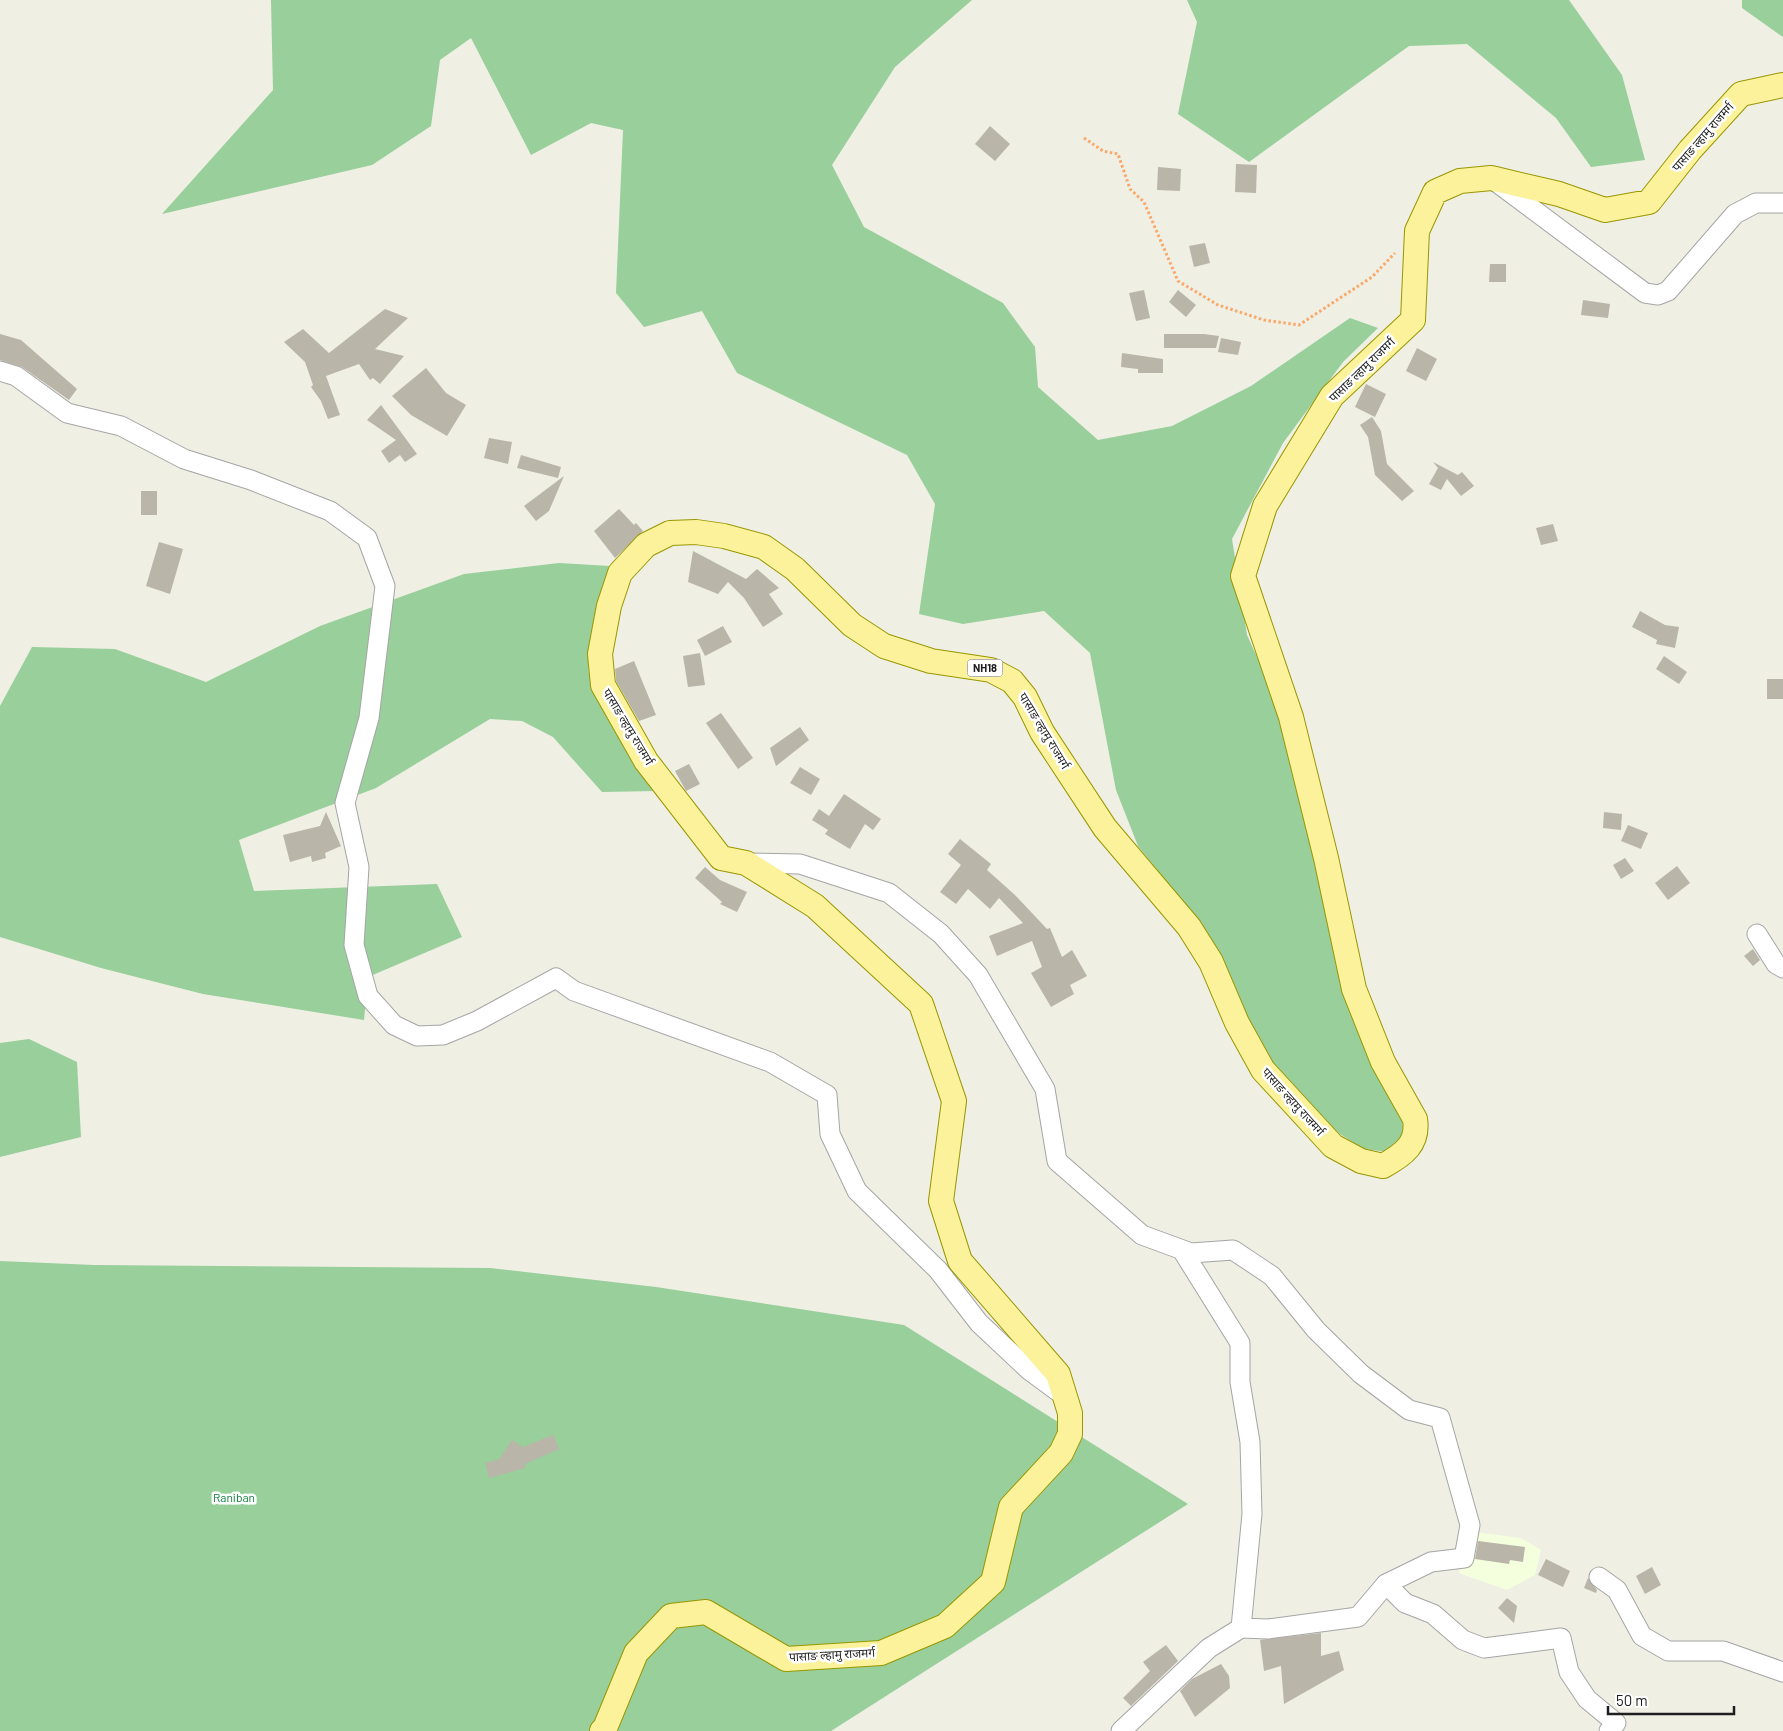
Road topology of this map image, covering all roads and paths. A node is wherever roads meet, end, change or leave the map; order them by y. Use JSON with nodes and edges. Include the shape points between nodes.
{"nodes":[{"id":1,"x":1783,"y":85,"type":"edge"},
{"id":2,"x":1084,"y":138,"type":"dead end"},
{"id":3,"x":1490,"y":178,"type":"junction"},
{"id":4,"x":1783,"y":203,"type":"edge"},
{"id":5,"x":1417,"y":231,"type":"junction"},
{"id":6,"x":0,"y":372,"type":"edge"},
{"id":7,"x":746,"y":863,"type":"junction"},
{"id":8,"x":1757,"y":934,"type":"dead end"},
{"id":9,"x":1783,"y":968,"type":"edge"},
{"id":10,"x":1182,"y":1250,"type":"junction"},
{"id":11,"x":1063,"y":1395,"type":"junction"},
{"id":12,"x":1599,"y":1577,"type":"dead end"},
{"id":13,"x":1386,"y":1584,"type":"junction"},
{"id":14,"x":1241,"y":1628,"type":"junction"},
{"id":15,"x":1783,"y":1672,"type":"edge"},
{"id":16,"x":602,"y":1731,"type":"edge"},
{"id":17,"x":1121,"y":1731,"type":"edge"},
{"id":18,"x":1608,"y":1731,"type":"edge"}],
"edges":[{"from":1,"to":3,"type":"main road","name":"पासाङ ल्हामु राजमर्ग","number":"NH18","via":[[1741,94],[1690,150],[1649,202],[1605,210],[1559,194]]},
{"from":2,"to":5,"type":"path","via":[[1103,151],[1118,154],[1130,189],[1144,202],[1178,281],[1218,306],[1264,320],[1299,325],[1372,276]]},
{"from":3,"to":4,"type":"street","via":[[1622,276],[1645,292],[1658,295],[1668,291],[1736,214],[1756,203]]},
{"from":3,"to":5,"type":"main road","name":"पासाङ ल्हामु राजमर्ग","number":"NH18","via":[[1460,181],[1435,192]]},
{"from":5,"to":7,"type":"main road","name":"पासाङ ल्हामु राजमर्ग","number":"NH18","via":[[1413,320],[1332,396],[1265,506],[1243,576],[1291,717],[1354,989],[1383,1062],[1415,1119],[1417,1128],[1409,1150],[1383,1166],[1361,1161],[1333,1146],[1263,1070],[1189,927],[1105,828],[1012,681],[991,670],[931,661],[884,646],[852,625],[795,569],[764,547],[724,536],[670,533],[646,545],[620,573],[600,654],[603,685],[646,761],[721,858]]},
{"from":6,"to":11,"type":"street","via":[[16,376],[67,413],[121,426],[184,459],[251,480],[330,511],[367,538],[384,586],[369,718],[345,803],[359,868],[354,945],[368,996],[394,1024],[417,1036],[443,1035],[477,1022],[556,978],[574,990],[770,1062],[827,1094],[830,1134],[857,1192],[938,1270],[979,1323],[1029,1370]]},
{"from":7,"to":10,"type":"street","via":[[800,864],[889,893],[941,934],[978,975],[1045,1089],[1057,1161],[1142,1235]]},
{"from":7,"to":11,"type":"main road","name":"पासाङ ल्हामु राजमर्ग","number":"NH18","via":[[815,906],[921,1004],[954,1101],[941,1201],[960,1261],[1058,1374]]},
{"from":8,"to":9,"type":"street","via":[[1776,964]]},
{"from":10,"to":13,"type":"street","via":[[1191,1253],[1233,1250],[1272,1276],[1316,1330],[1361,1374],[1409,1410],[1440,1418],[1470,1525],[1464,1558],[1431,1562]]},
{"from":10,"to":14,"type":"street","via":[[1240,1343],[1240,1382],[1250,1442],[1252,1514]]},
{"from":11,"to":16,"type":"main road","name":"पासाङ ल्हामु राजमर्ग","number":"NH18","via":[[1071,1425],[1066,1445],[1011,1507],[993,1582],[945,1626],[881,1653],[786,1659],[706,1612],[671,1616],[636,1653]]},
{"from":12,"to":15,"type":"street","via":[[1616,1590],[1642,1636],[1668,1651],[1723,1651]]},
{"from":13,"to":14,"type":"street","via":[[1358,1617],[1268,1629]]},
{"from":13,"to":18,"type":"street","via":[[1405,1603],[1433,1614],[1462,1640],[1484,1648],[1560,1638],[1569,1672],[1587,1699],[1616,1723]]},
{"from":14,"to":17,"type":"street","via":[[1209,1648]]}]}
